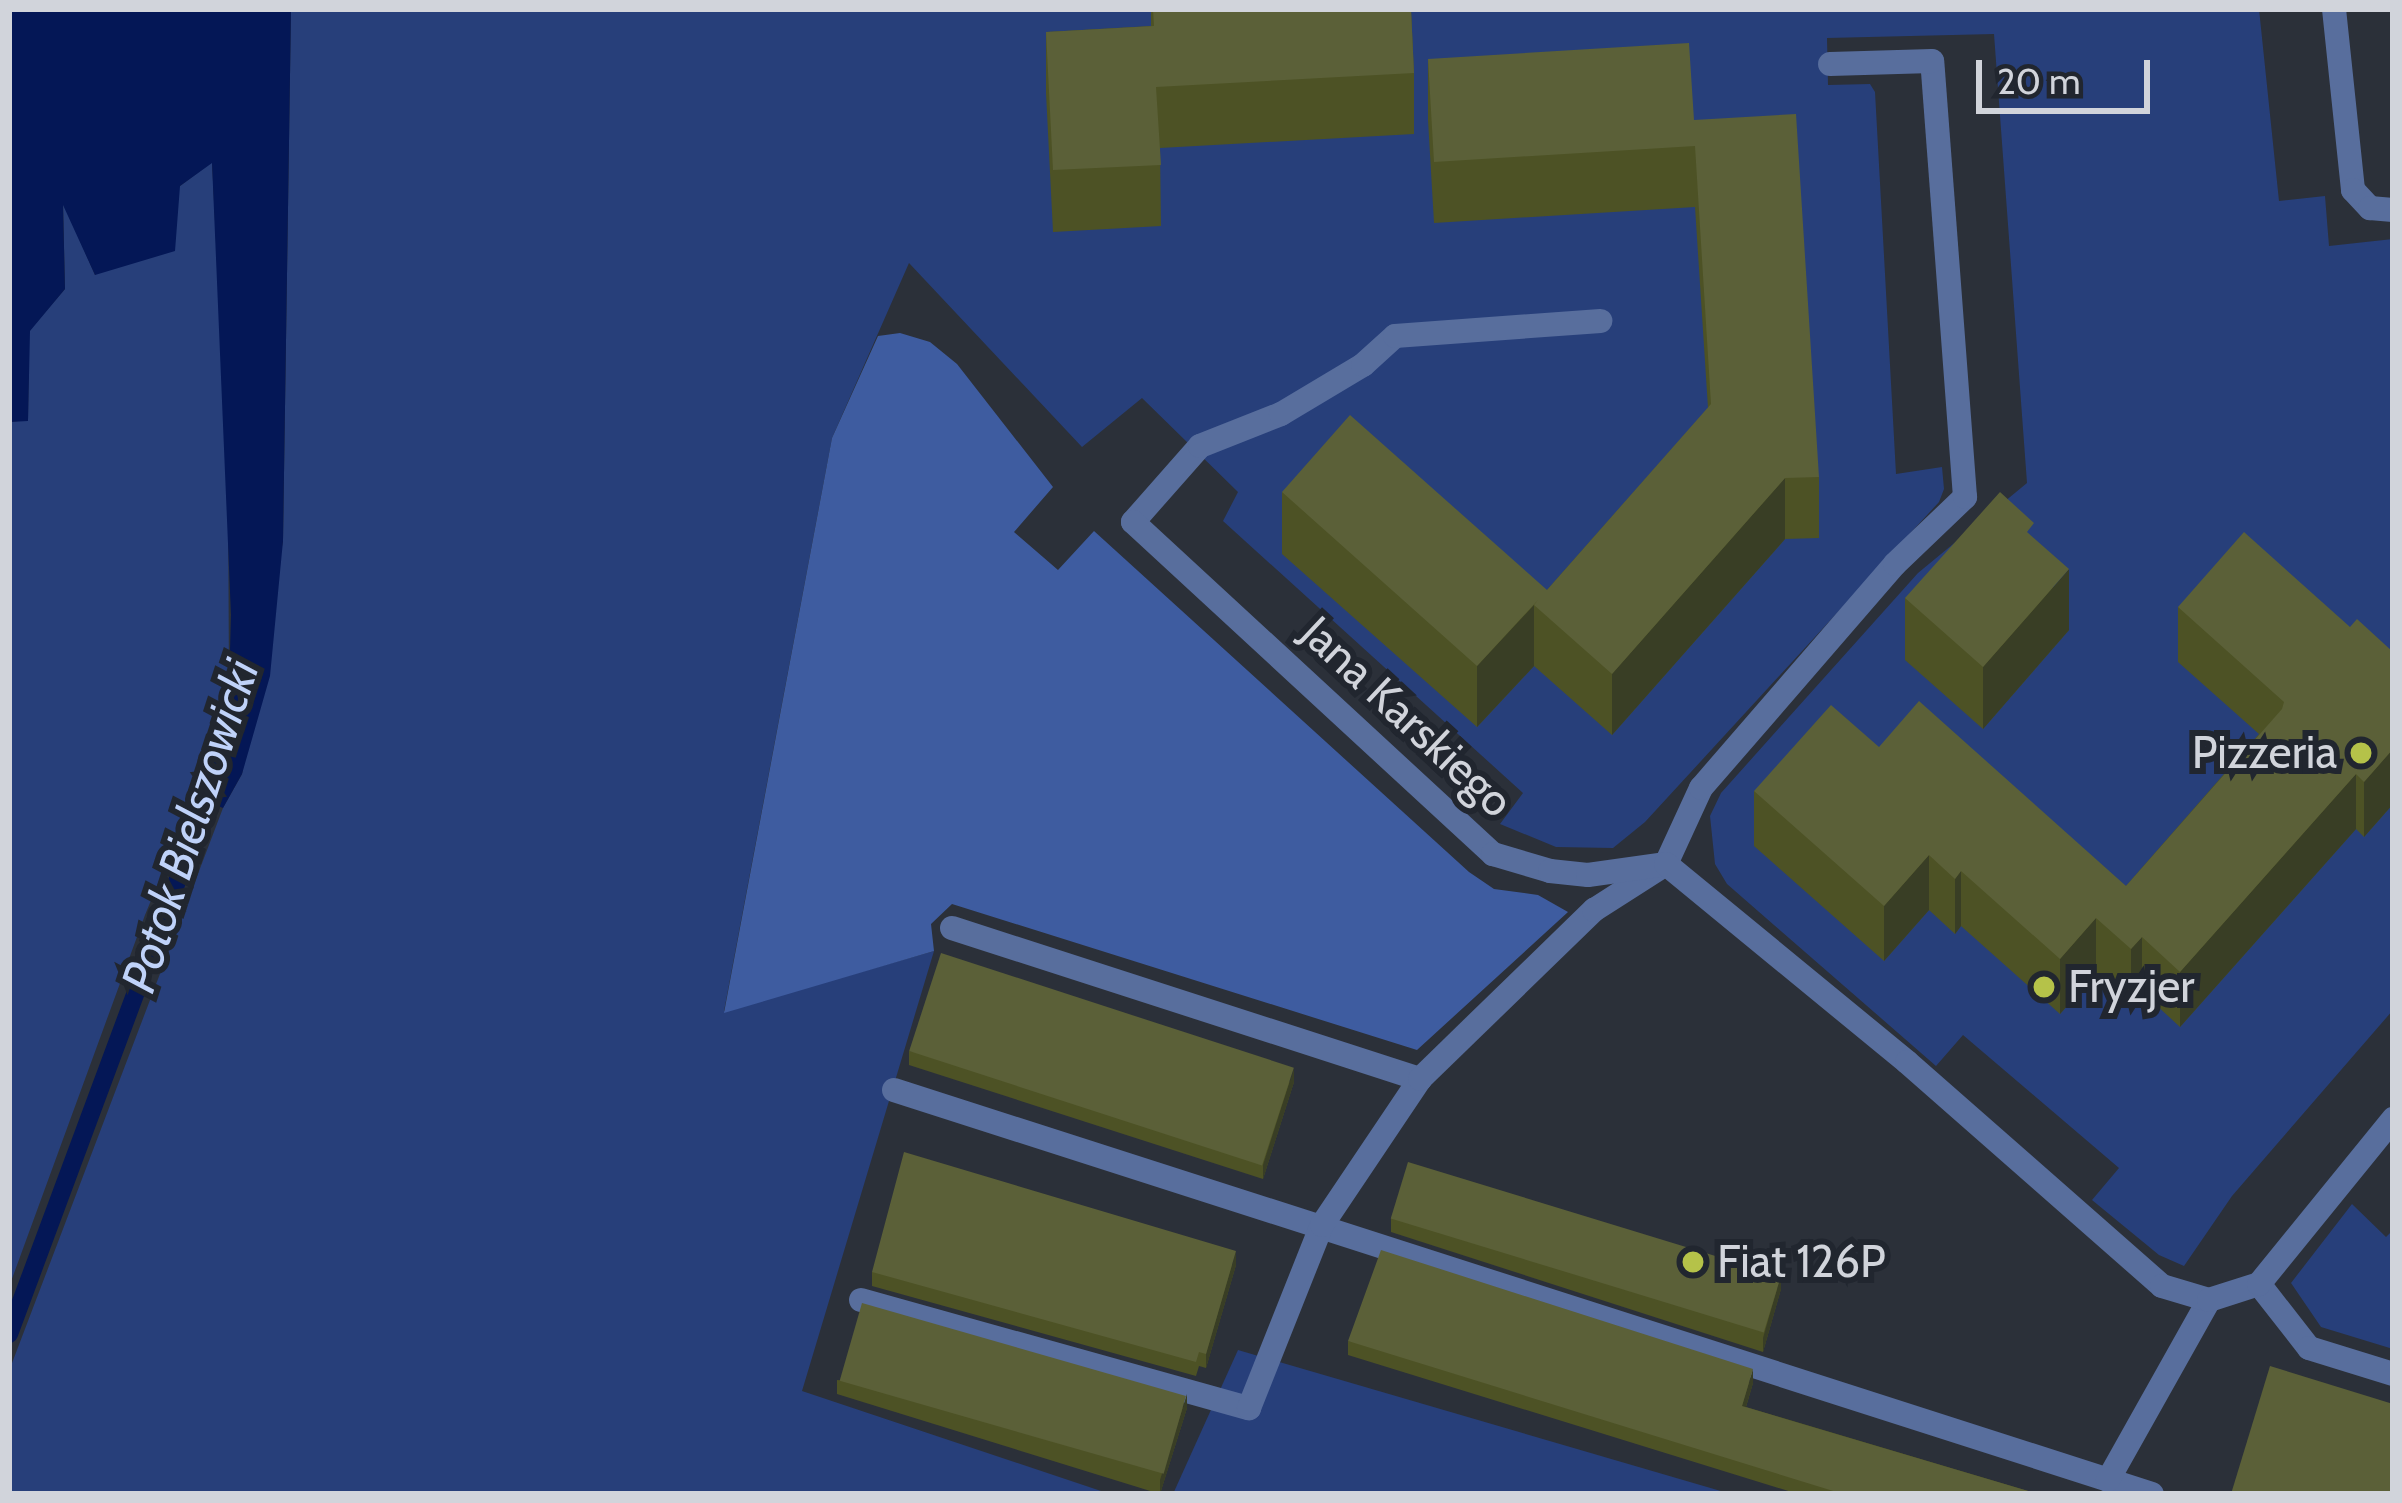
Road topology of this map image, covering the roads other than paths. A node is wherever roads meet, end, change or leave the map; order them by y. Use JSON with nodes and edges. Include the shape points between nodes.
{"nodes":[{"id":1,"x":2334,"y":9,"type":"edge"},
{"id":2,"x":1830,"y":64,"type":"dead end"},
{"id":3,"x":2393,"y":210,"type":"edge"},
{"id":4,"x":1600,"y":321,"type":"dead end"},
{"id":5,"x":1666,"y":863,"type":"junction"},
{"id":6,"x":952,"y":928,"type":"dead end"},
{"id":7,"x":1420,"y":1079,"type":"junction"},
{"id":8,"x":894,"y":1090,"type":"dead end"},
{"id":9,"x":2393,"y":1119,"type":"edge"},
{"id":10,"x":1322,"y":1225,"type":"junction"},
{"id":11,"x":2259,"y":1284,"type":"junction"},
{"id":12,"x":861,"y":1300,"type":"edge"},
{"id":13,"x":2209,"y":1300,"type":"junction"},
{"id":14,"x":2393,"y":1374,"type":"edge"},
{"id":15,"x":2108,"y":1480,"type":"junction"},
{"id":16,"x":2152,"y":1494,"type":"edge"}],
"edges":[{"from":1,"to":3,"type":"street","via":[[2353,190],[2370,208]]},
{"from":2,"to":5,"type":"street","via":[[1932,61],[1966,497],[1894,564],[1701,788]]},
{"from":4,"to":5,"type":"street","name":"Jana Karskiego","via":[[1395,336],[1282,414],[1200,446],[1133,523],[1493,854],[1588,875]]},
{"from":5,"to":7,"type":"street","via":[[1594,910]]},
{"from":5,"to":13,"type":"street","via":[[2162,1286]]},
{"from":6,"to":7,"type":"street"},
{"from":7,"to":10,"type":"street"},
{"from":8,"to":10,"type":"street"},
{"from":9,"to":11,"type":"street"},
{"from":10,"to":12,"type":"street","via":[[1249,1408]]},
{"from":10,"to":15,"type":"street"},
{"from":11,"to":13,"type":"street"},
{"from":11,"to":14,"type":"street","via":[[2309,1348]]},
{"from":13,"to":15,"type":"street"},
{"from":15,"to":16,"type":"street"}]}
